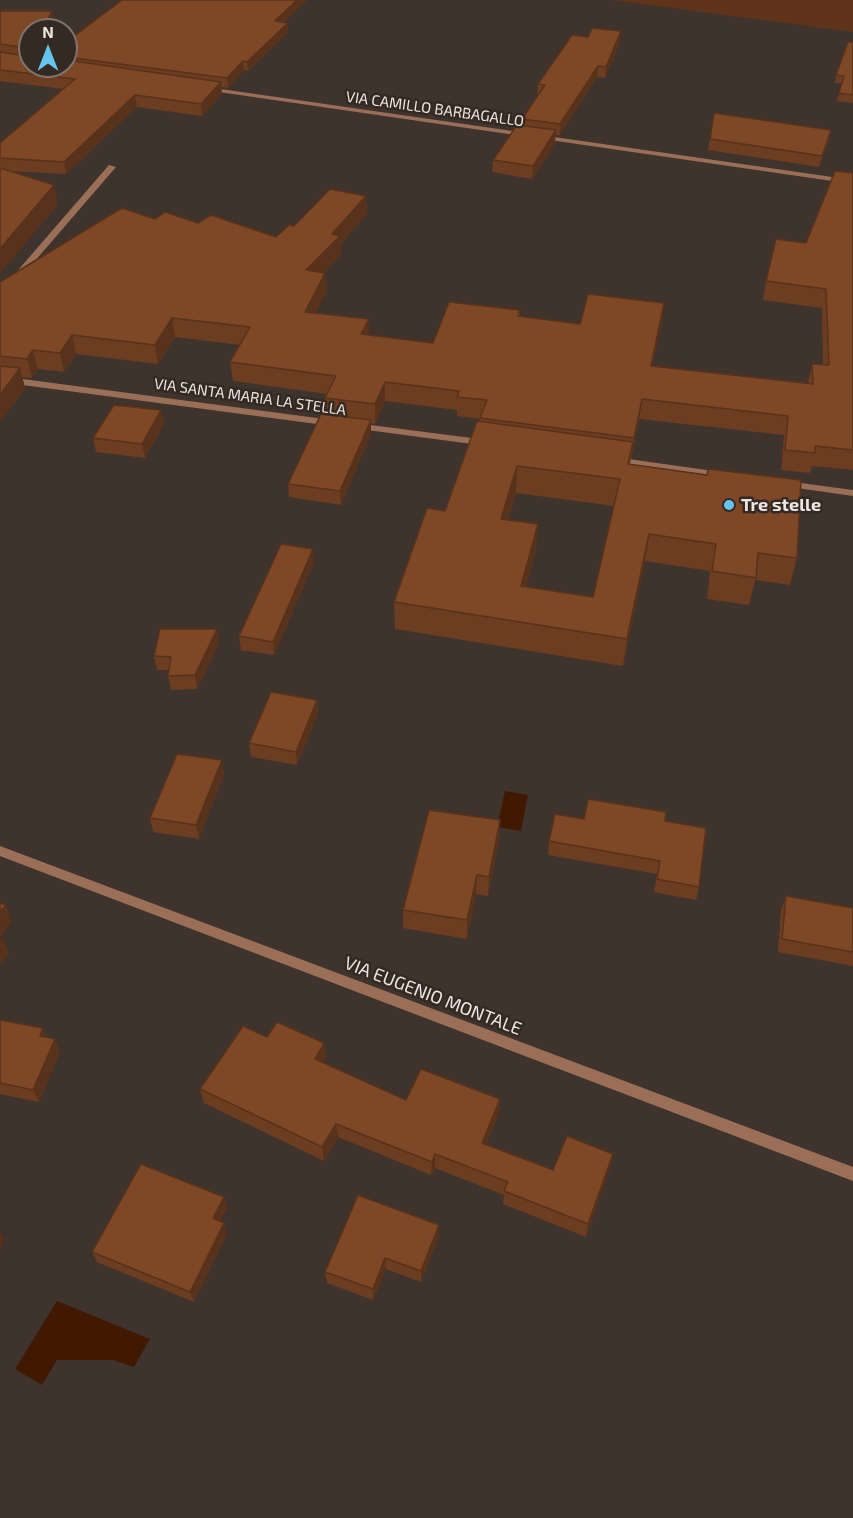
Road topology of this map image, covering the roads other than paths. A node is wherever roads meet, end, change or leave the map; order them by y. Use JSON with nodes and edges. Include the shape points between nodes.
{"nodes":[{"id":1,"x":193,"y":87,"type":"edge"},
{"id":2,"x":112,"y":166,"type":"dead end"},
{"id":3,"x":853,"y":182,"type":"edge"},
{"id":4,"x":0,"y":296,"type":"edge"},
{"id":5,"x":0,"y":379,"type":"edge"},
{"id":6,"x":502,"y":445,"type":"edge"},
{"id":7,"x":607,"y":459,"type":"edge"},
{"id":8,"x":735,"y":477,"type":"edge"},
{"id":9,"x":770,"y":482,"type":"edge"},
{"id":10,"x":853,"y":493,"type":"edge"},
{"id":11,"x":0,"y":851,"type":"edge"},
{"id":12,"x":853,"y":1174,"type":"edge"}],
"edges":[{"from":1,"to":3,"type":"street","name":"VIA CAMILLO BARBAGALLO"},
{"from":2,"to":4,"type":"street"},
{"from":5,"to":6,"type":"street","name":"VIA SANTA MARIA LA STELLA"},
{"from":7,"to":8,"type":"street"},
{"from":9,"to":10,"type":"street"},
{"from":11,"to":12,"type":"street","name":"VIA EUGENIO MONTALE"}]}
